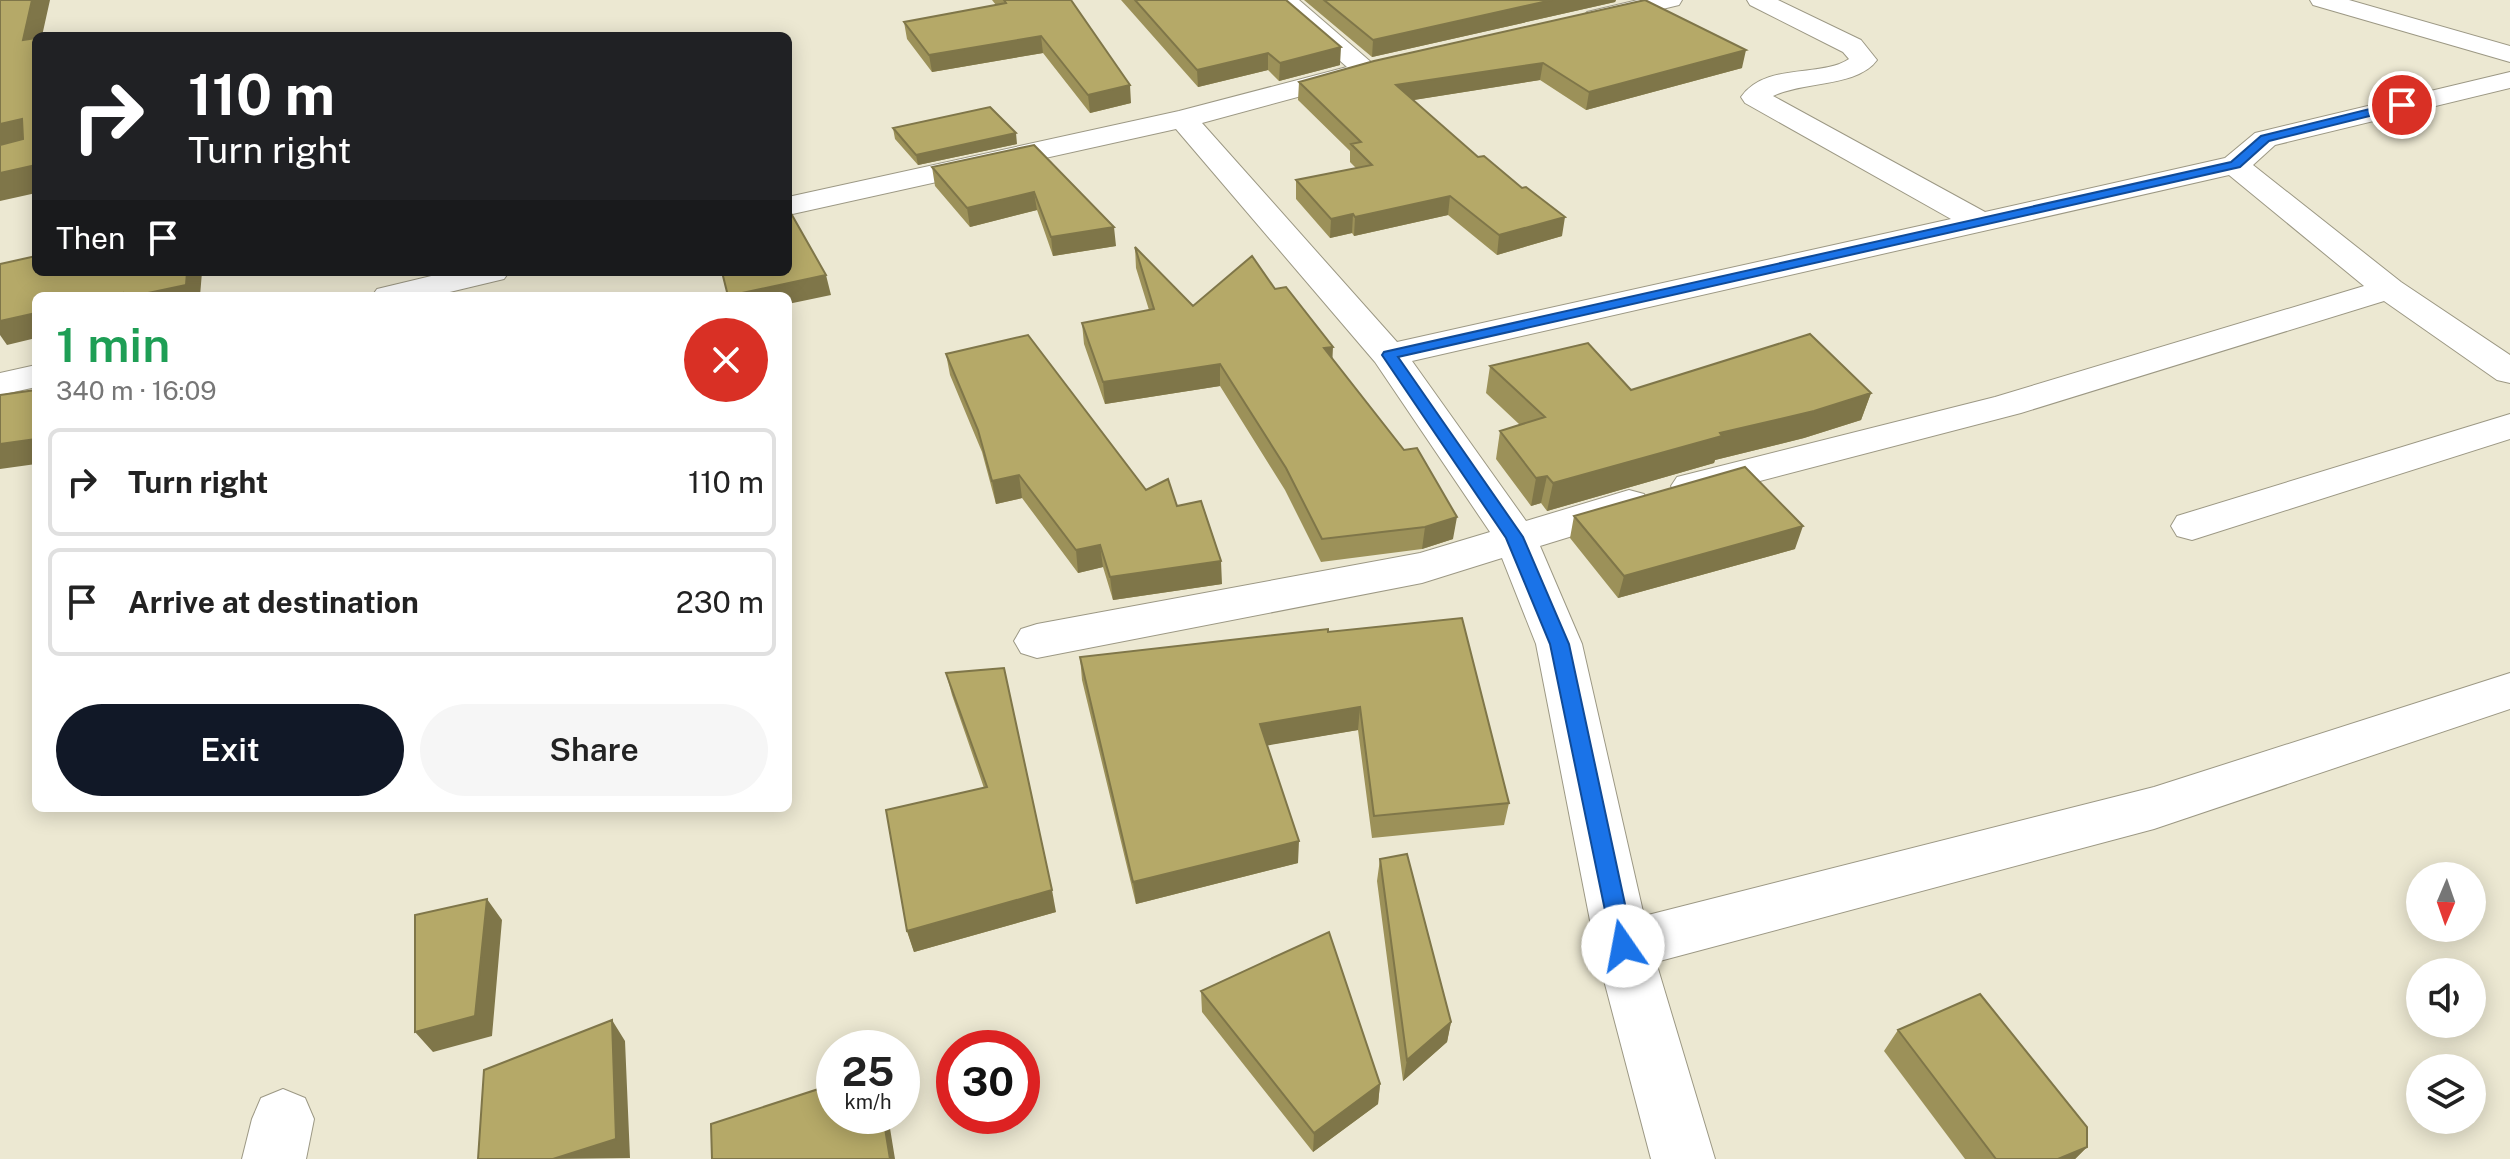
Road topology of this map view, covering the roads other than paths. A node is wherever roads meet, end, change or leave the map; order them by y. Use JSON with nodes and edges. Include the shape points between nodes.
{"nodes":[{"id":1,"x":1284,"y":0,"type":"edge"},
{"id":2,"x":1670,"y":0,"type":"edge"},
{"id":3,"x":1759,"y":0,"type":"edge"},
{"id":4,"x":2322,"y":0,"type":"edge"},
{"id":5,"x":2371,"y":0,"type":"edge"},
{"id":6,"x":1563,"y":24,"type":"edge"},
{"id":7,"x":2510,"y":38,"type":"edge"},
{"id":8,"x":2510,"y":54,"type":"edge"},
{"id":9,"x":1396,"y":62,"type":"edge"},
{"id":10,"x":1366,"y":69,"type":"junction"},
{"id":11,"x":2510,"y":80,"type":"edge"},
{"id":12,"x":1183,"y":119,"type":"junction"},
{"id":13,"x":2235,"y":165,"type":"junction"},
{"id":14,"x":792,"y":205,"type":"edge"},
{"id":15,"x":1980,"y":222,"type":"junction"},
{"id":16,"x":469,"y":276,"type":"edge"},
{"id":17,"x":402,"y":287,"type":"edge"},
{"id":18,"x":2389,"y":289,"type":"junction"},
{"id":19,"x":1389,"y":355,"type":"junction"},
{"id":20,"x":2510,"y":372,"type":"edge"},
{"id":21,"x":32,"y":377,"type":"edge"},
{"id":22,"x":0,"y":384,"type":"edge"},
{"id":23,"x":2510,"y":426,"type":"edge"},
{"id":24,"x":2192,"y":526,"type":"dead end"},
{"id":25,"x":1515,"y":537,"type":"junction"},
{"id":26,"x":1037,"y":641,"type":"dead end"},
{"id":27,"x":2510,"y":691,"type":"edge"},
{"id":28,"x":1623,"y":946,"type":"junction"},
{"id":29,"x":1683,"y":1159,"type":"edge"}],
"edges":[{"from":1,"to":10,"type":"street"},
{"from":2,"to":6,"type":"street"},
{"from":3,"to":15,"type":"street","via":[[1852,46],[1864,60],[1853,69],[1771,85],[1755,97]]},
{"from":4,"to":8,"type":"street"},
{"from":5,"to":7,"type":"street"},
{"from":9,"to":10,"type":"street"},
{"from":10,"to":12,"type":"street"},
{"from":11,"to":13,"type":"street","via":[[2265,139]]},
{"from":12,"to":14,"type":"street"},
{"from":12,"to":19,"type":"street"},
{"from":13,"to":15,"type":"street"},
{"from":13,"to":18,"type":"street"},
{"from":15,"to":19,"type":"street"},
{"from":16,"to":17,"type":"street"},
{"from":18,"to":20,"type":"street"},
{"from":18,"to":25,"type":"street","via":[[2008,405],[1754,468]]},
{"from":19,"to":25,"type":"street"},
{"from":21,"to":22,"type":"street"},
{"from":23,"to":24,"type":"street"},
{"from":25,"to":26,"type":"street","via":[[1422,568]]},
{"from":25,"to":28,"type":"street","via":[[1559,644]]},
{"from":27,"to":28,"type":"street","via":[[2154,808]]},
{"from":28,"to":29,"type":"street"}]}
